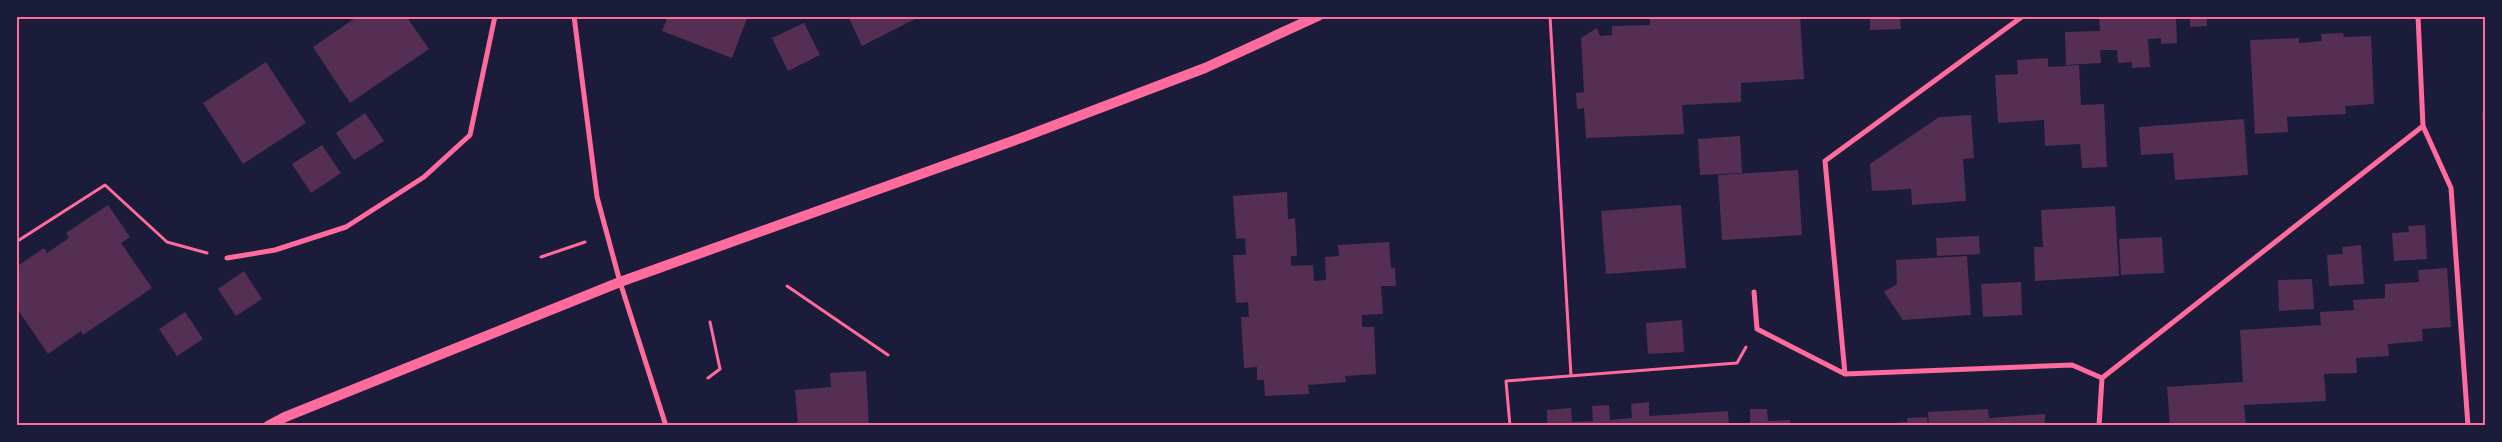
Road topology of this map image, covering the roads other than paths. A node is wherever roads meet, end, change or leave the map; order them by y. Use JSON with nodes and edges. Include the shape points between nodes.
{"nodes":[{"id":1,"x":495,"y":16,"type":"edge"},
{"id":2,"x":574,"y":16,"type":"edge"},
{"id":3,"x":1318,"y":16,"type":"edge"},
{"id":4,"x":2023,"y":16,"type":"edge"},
{"id":5,"x":2418,"y":16,"type":"edge"},
{"id":6,"x":2423,"y":126,"type":"junction"},
{"id":7,"x":227,"y":258,"type":"road end"},
{"id":8,"x":620,"y":282,"type":"junction"},
{"id":9,"x":1754,"y":292,"type":"dead end"},
{"id":10,"x":1845,"y":374,"type":"junction"},
{"id":11,"x":2102,"y":378,"type":"junction"},
{"id":12,"x":268,"y":426,"type":"edge"},
{"id":13,"x":666,"y":426,"type":"edge"},
{"id":14,"x":2099,"y":426,"type":"edge"},
{"id":15,"x":2468,"y":426,"type":"edge"}],
"edges":[{"from":1,"to":7,"type":"street","via":[[470,135],[424,177],[346,227],[275,250]]},
{"from":2,"to":8,"type":"street","via":[[597,197]]},
{"from":3,"to":8,"type":"main road","via":[[1205,68],[1021,138]]},
{"from":4,"to":10,"type":"street","via":[[1825,162]]},
{"from":5,"to":6,"type":"street"},
{"from":6,"to":11,"type":"street"},
{"from":6,"to":15,"type":"street","via":[[2451,188]]},
{"from":8,"to":12,"type":"main road"},
{"from":8,"to":13,"type":"street"},
{"from":9,"to":10,"type":"street","via":[[1757,329]]},
{"from":10,"to":11,"type":"street","via":[[2072,365]]},
{"from":11,"to":14,"type":"street"}]}
